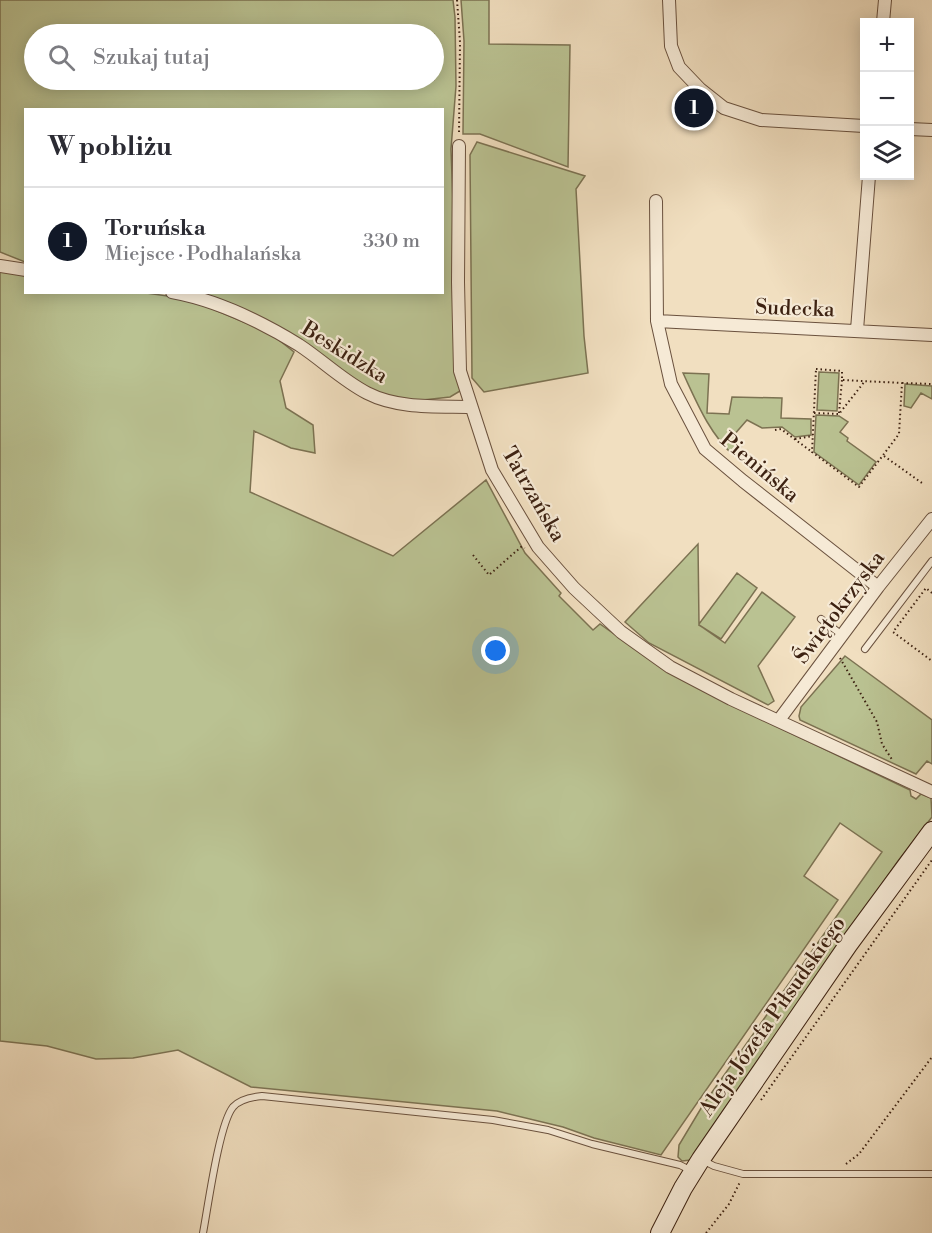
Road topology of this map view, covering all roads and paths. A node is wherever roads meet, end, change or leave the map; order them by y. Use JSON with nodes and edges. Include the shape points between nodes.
{"nodes":[{"id":1,"x":457,"y":0,"type":"edge"},
{"id":2,"x":669,"y":0,"type":"edge"},
{"id":3,"x":885,"y":0,"type":"edge"},
{"id":4,"x":883,"y":18,"type":"edge"},
{"id":5,"x":860,"y":126,"type":"edge"},
{"id":6,"x":914,"y":129,"type":"edge"},
{"id":7,"x":932,"y":130,"type":"edge"},
{"id":8,"x":459,"y":146,"type":"joint"},
{"id":9,"x":869,"y":180,"type":"edge"},
{"id":10,"x":656,"y":201,"type":"dead end"},
{"id":11,"x":0,"y":266,"type":"edge"},
{"id":12,"x":24,"y":270,"type":"edge"},
{"id":13,"x":182,"y":294,"type":"edge"},
{"id":14,"x":657,"y":321,"type":"junction"},
{"id":15,"x":857,"y":330,"type":"junction"},
{"id":16,"x":932,"y":335,"type":"edge"},
{"id":17,"x":842,"y":380,"type":"junction"},
{"id":18,"x":865,"y":381,"type":"junction"},
{"id":19,"x":902,"y":382,"type":"junction"},
{"id":20,"x":932,"y":384,"type":"edge"},
{"id":21,"x":471,"y":407,"type":"junction"},
{"id":22,"x":814,"y":412,"type":"junction"},
{"id":23,"x":839,"y":414,"type":"junction"},
{"id":24,"x":775,"y":430,"type":"dead end"},
{"id":25,"x":813,"y":436,"type":"junction"},
{"id":26,"x":794,"y":439,"type":"junction"},
{"id":27,"x":812,"y":452,"type":"junction"},
{"id":28,"x":884,"y":456,"type":"junction"},
{"id":29,"x":922,"y":483,"type":"dead end"},
{"id":30,"x":931,"y":521,"type":"edge"},
{"id":31,"x":538,"y":547,"type":"junction"},
{"id":32,"x":473,"y":555,"type":"dead end"},
{"id":33,"x":932,"y":561,"type":"edge"},
{"id":34,"x":878,"y":587,"type":"junction"},
{"id":35,"x":932,"y":593,"type":"edge"},
{"id":36,"x":821,"y":619,"type":"dead end"},
{"id":37,"x":842,"y":634,"type":"junction"},
{"id":38,"x":865,"y":649,"type":"dead end"},
{"id":39,"x":839,"y":655,"type":"dead end"},
{"id":40,"x":932,"y":661,"type":"edge"},
{"id":41,"x":779,"y":720,"type":"junction"},
{"id":42,"x":898,"y":769,"type":"dead end"},
{"id":43,"x":932,"y":792,"type":"edge"},
{"id":44,"x":932,"y":831,"type":"edge"},
{"id":45,"x":932,"y":860,"type":"edge"},
{"id":46,"x":932,"y":1057,"type":"edge"},
{"id":47,"x":761,"y":1099,"type":"dead end"},
{"id":48,"x":697,"y":1165,"type":"junction"},
{"id":49,"x":743,"y":1174,"type":"junction"},
{"id":50,"x":829,"y":1174,"type":"junction"},
{"id":51,"x":932,"y":1174,"type":"edge"},
{"id":52,"x":203,"y":1233,"type":"edge"},
{"id":53,"x":660,"y":1233,"type":"edge"},
{"id":54,"x":706,"y":1233,"type":"edge"}],
"edges":[{"from":1,"to":8,"type":"path"},
{"from":2,"to":5,"type":"street","via":[[670,46],[679,67],[724,108],[760,120]]},
{"from":3,"to":4,"type":"street"},
{"from":6,"to":7,"type":"street"},
{"from":8,"to":21,"type":"street","name":"Tatrzańska","via":[[460,371]]},
{"from":9,"to":15,"type":"street"},
{"from":10,"to":14,"type":"street","name":"Pienińska"},
{"from":11,"to":12,"type":"street"},
{"from":13,"to":21,"type":"street","name":"Beskidzka","via":[[255,320],[367,393],[400,403]]},
{"from":14,"to":15,"type":"street","name":"Sudecka"},
{"from":14,"to":34,"type":"street","name":"Pienińska","via":[[671,384],[705,449]]},
{"from":15,"to":16,"type":"street","name":"Sudecka"},
{"from":17,"to":18,"type":"path"},
{"from":17,"to":22,"type":"path","via":[[842,371],[816,369]]},
{"from":17,"to":23,"type":"path"},
{"from":18,"to":19,"type":"path"},
{"from":18,"to":23,"type":"path"},
{"from":19,"to":20,"type":"path"},
{"from":19,"to":28,"type":"path","via":[[899,435]]},
{"from":21,"to":31,"type":"street","name":"Tatrzańska","via":[[492,470]]},
{"from":22,"to":23,"type":"path"},
{"from":22,"to":25,"type":"path"},
{"from":24,"to":26,"type":"path","via":[[781,429]]},
{"from":25,"to":26,"type":"path"},
{"from":25,"to":27,"type":"path"},
{"from":26,"to":27,"type":"path"},
{"from":27,"to":28,"type":"path","via":[[859,487]]},
{"from":28,"to":29,"type":"path"},
{"from":30,"to":34,"type":"street","name":"Świętokrzyska"},
{"from":31,"to":32,"type":"path","via":[[521,547],[489,575]]},
{"from":31,"to":41,"type":"street","name":"Tatrzańska","via":[[574,588],[645,651],[700,684]]},
{"from":33,"to":38,"type":"lane"},
{"from":34,"to":37,"type":"street","name":"Świętokrzyska"},
{"from":35,"to":40,"type":"path","via":[[926,588],[893,632]]},
{"from":36,"to":37,"type":"lane"},
{"from":37,"to":41,"type":"street","name":"Świętokrzyska"},
{"from":39,"to":42,"type":"path"},
{"from":41,"to":43,"type":"street","name":"Tatrzańska"},
{"from":44,"to":48,"type":"main road","name":"Aleja Józefa Piłsudskiego"},
{"from":45,"to":47,"type":"path"},
{"from":46,"to":50,"type":"path","via":[[859,1154]]},
{"from":48,"to":49,"type":"lane"},
{"from":48,"to":52,"type":"lane","via":[[680,1165],[548,1130],[493,1120],[248,1097],[233,1107],[224,1125]]},
{"from":48,"to":53,"type":"main road","name":"Aleja Józefa Piłsudskiego"},
{"from":49,"to":50,"type":"lane"},
{"from":49,"to":54,"type":"path","via":[[729,1204]]},
{"from":50,"to":51,"type":"lane"}]}
